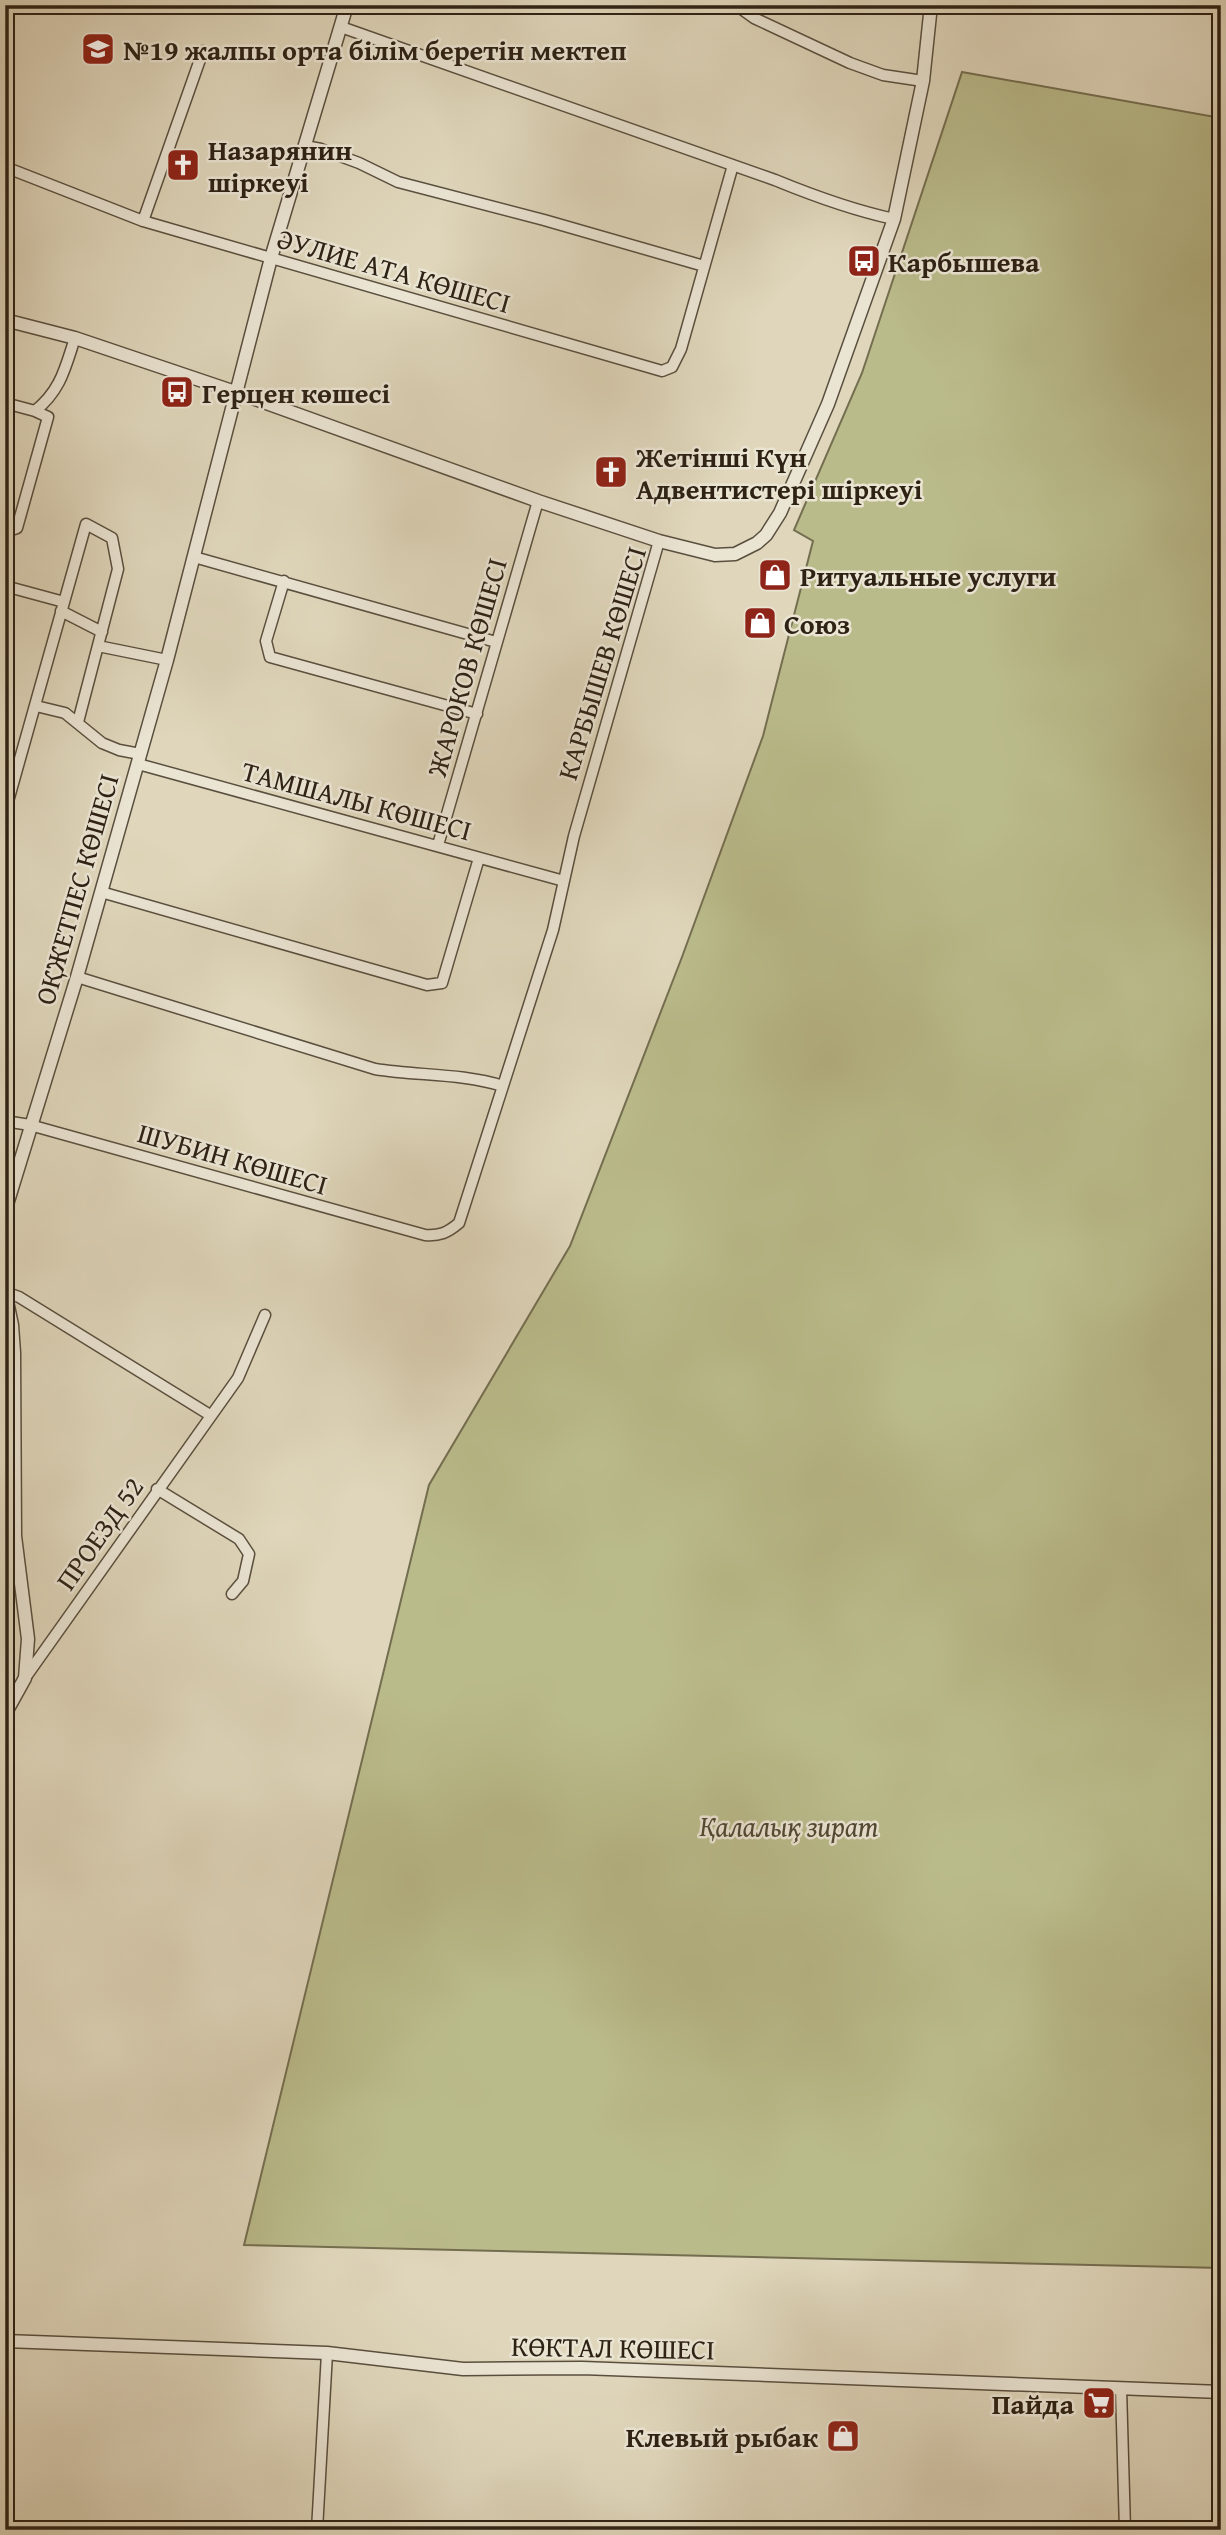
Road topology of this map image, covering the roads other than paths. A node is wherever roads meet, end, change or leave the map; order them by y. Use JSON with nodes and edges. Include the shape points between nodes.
{"nodes":[{"id":1,"x":346,"y":5,"type":"edge"},
{"id":2,"x":736,"y":5,"type":"edge"},
{"id":3,"x":931,"y":5,"type":"edge"},
{"id":4,"x":341,"y":27,"type":"junction"},
{"id":5,"x":203,"y":51,"type":"dead end"},
{"id":6,"x":923,"y":81,"type":"junction"},
{"id":7,"x":305,"y":146,"type":"junction"},
{"id":8,"x":733,"y":166,"type":"junction"},
{"id":9,"x":5,"y":167,"type":"edge"},
{"id":10,"x":894,"y":219,"type":"junction"},
{"id":11,"x":143,"y":221,"type":"junction"},
{"id":12,"x":271,"y":258,"type":"junction"},
{"id":13,"x":704,"y":266,"type":"junction"},
{"id":14,"x":5,"y":320,"type":"edge"},
{"id":15,"x":75,"y":338,"type":"junction"},
{"id":16,"x":234,"y":392,"type":"junction"},
{"id":17,"x":5,"y":403,"type":"edge"},
{"id":18,"x":35,"y":411,"type":"junction"},
{"id":19,"x":538,"y":501,"type":"junction"},
{"id":20,"x":5,"y":532,"type":"edge"},
{"id":21,"x":659,"y":541,"type":"junction"},
{"id":22,"x":194,"y":557,"type":"junction"},
{"id":23,"x":284,"y":581,"type":"junction"},
{"id":24,"x":5,"y":586,"type":"edge"},
{"id":25,"x":63,"y":606,"type":"junction"},
{"id":26,"x":102,"y":632,"type":"junction"},
{"id":27,"x":496,"y":642,"type":"junction"},
{"id":28,"x":98,"y":646,"type":"junction"},
{"id":29,"x":167,"y":660,"type":"junction"},
{"id":30,"x":36,"y":706,"type":"junction"},
{"id":31,"x":477,"y":714,"type":"junction"},
{"id":32,"x":78,"y":722,"type":"junction"},
{"id":33,"x":139,"y":759,"type":"junction"},
{"id":34,"x":5,"y":812,"type":"edge"},
{"id":35,"x":438,"y":845,"type":"junction"},
{"id":36,"x":479,"y":858,"type":"junction"},
{"id":37,"x":564,"y":881,"type":"junction"},
{"id":38,"x":101,"y":892,"type":"junction"},
{"id":39,"x":77,"y":977,"type":"junction"},
{"id":40,"x":503,"y":1086,"type":"junction"},
{"id":41,"x":5,"y":1121,"type":"edge"},
{"id":42,"x":30,"y":1125,"type":"junction"},
{"id":43,"x":5,"y":1211,"type":"edge"},
{"id":44,"x":448,"y":1233,"type":"joint"},
{"id":45,"x":5,"y":1292,"type":"edge"},
{"id":46,"x":265,"y":1315,"type":"dead end"},
{"id":47,"x":9,"y":1401,"type":"edge"},
{"id":48,"x":210,"y":1415,"type":"junction"},
{"id":49,"x":157,"y":1489,"type":"junction"},
{"id":50,"x":232,"y":1594,"type":"dead end"},
{"id":51,"x":24,"y":1678,"type":"junction"},
{"id":52,"x":5,"y":1714,"type":"edge"},
{"id":53,"x":5,"y":2341,"type":"edge"},
{"id":54,"x":327,"y":2353,"type":"junction"},
{"id":55,"x":1121,"y":2388,"type":"junction"},
{"id":56,"x":1221,"y":2392,"type":"edge"},
{"id":57,"x":317,"y":2530,"type":"edge"},
{"id":58,"x":1125,"y":2530,"type":"edge"}],
"edges":[{"from":1,"to":4,"type":"street","name":"ОҚЖЕТПЕС КӨШЕСІ"},
{"from":2,"to":6,"type":"street","via":[[850,63],[883,75]]},
{"from":3,"to":6,"type":"street","name":"КАРБЫШЕВ КӨШЕСІ"},
{"from":4,"to":7,"type":"street","name":"ОҚЖЕТПЕС КӨШЕСІ"},
{"from":4,"to":8,"type":"street"},
{"from":5,"to":11,"type":"street"},
{"from":6,"to":10,"type":"street","name":"КАРБЫШЕВ КӨШЕСІ"},
{"from":7,"to":12,"type":"street","name":"ОҚЖЕТПЕС КӨШЕСІ"},
{"from":7,"to":13,"type":"street","via":[[398,181]]},
{"from":8,"to":10,"type":"street","via":[[859,212]]},
{"from":8,"to":13,"type":"street","name":"ӘУЛИЕ АТА КӨШЕСІ"},
{"from":9,"to":11,"type":"street","name":"ӘУЛИЕ АТА КӨШЕСІ"},
{"from":10,"to":21,"type":"street","name":"КАРБЫШЕВ КӨШЕСІ","via":[[828,404],[766,535],[735,554],[715,555]]},
{"from":11,"to":12,"type":"street","name":"ӘУЛИЕ АТА КӨШЕСІ"},
{"from":12,"to":13,"type":"street","name":"ӘУЛИЕ АТА КӨШЕСІ","via":[[662,371],[672,366],[681,349]]},
{"from":12,"to":16,"type":"street","name":"ОҚЖЕТПЕС КӨШЕСІ"},
{"from":14,"to":15,"type":"street"},
{"from":15,"to":16,"type":"street"},
{"from":15,"to":18,"type":"street","via":[[59,385]]},
{"from":16,"to":19,"type":"street"},
{"from":16,"to":22,"type":"street","name":"ОҚЖЕТПЕС КӨШЕСІ"},
{"from":17,"to":18,"type":"street"},
{"from":18,"to":20,"type":"street","via":[[48,417],[17,528]]},
{"from":19,"to":21,"type":"street"},
{"from":19,"to":27,"type":"street","name":"ЖАРОКОВ КӨШЕСІ"},
{"from":21,"to":37,"type":"street","name":"КАРБЫШЕВ КӨШЕСІ"},
{"from":22,"to":23,"type":"street"},
{"from":22,"to":29,"type":"street","name":"ОҚЖЕТПЕС КӨШЕСІ"},
{"from":23,"to":27,"type":"street"},
{"from":23,"to":31,"type":"street","via":[[265,641],[270,657]]},
{"from":24,"to":25,"type":"street"},
{"from":25,"to":26,"type":"street"},
{"from":25,"to":26,"type":"street","via":[[86,524],[112,538],[116,550],[118,569]]},
{"from":25,"to":30,"type":"street"},
{"from":26,"to":28,"type":"street"},
{"from":27,"to":31,"type":"street","name":"ЖАРОКОВ КӨШЕСІ"},
{"from":28,"to":29,"type":"street"},
{"from":28,"to":32,"type":"street"},
{"from":29,"to":33,"type":"street","name":"ОҚЖЕТПЕС КӨШЕСІ"},
{"from":30,"to":32,"type":"street","name":"ТАМШАЛЫ КӨШЕСІ","via":[[65,713]]},
{"from":30,"to":34,"type":"street"},
{"from":31,"to":35,"type":"street","name":"ЖАРОКОВ КӨШЕСІ"},
{"from":32,"to":33,"type":"street","name":"ТАМШАЛЫ КӨШЕСІ","via":[[102,743]]},
{"from":33,"to":35,"type":"street","name":"ТАМШАЛЫ КӨШЕСІ"},
{"from":33,"to":38,"type":"street","name":"ОҚЖЕТПЕС КӨШЕСІ"},
{"from":35,"to":36,"type":"street","name":"ТАМШАЛЫ КӨШЕСІ"},
{"from":36,"to":37,"type":"street","name":"ТАМШАЛЫ КӨШЕСІ"},
{"from":36,"to":38,"type":"street","via":[[442,983],[434,985]]},
{"from":37,"to":40,"type":"street","name":"КАРБЫШЕВ КӨШЕСІ"},
{"from":38,"to":39,"type":"street","name":"ОҚЖЕТПЕС КӨШЕСІ"},
{"from":39,"to":40,"type":"street","via":[[375,1069],[468,1077]]},
{"from":39,"to":42,"type":"street","name":"ОҚЖЕТПЕС КӨШЕСІ"},
{"from":40,"to":44,"type":"street","name":"КАРБЫШЕВ КӨШЕСІ","via":[[459,1223]]},
{"from":41,"to":42,"type":"street","name":"ШУБИН КӨШЕСІ"},
{"from":42,"to":43,"type":"street","name":"ОҚЖЕТПЕС КӨШЕСІ"},
{"from":42,"to":44,"type":"street","name":"ШУБИН КӨШЕСІ","via":[[425,1235]]},
{"from":45,"to":47,"type":"street","via":[[12,1325]]},
{"from":45,"to":48,"type":"street"},
{"from":46,"to":48,"type":"street","name":"ПРОЕЗД 52","via":[[238,1378]]},
{"from":47,"to":51,"type":"street","via":[[15,1536],[28,1639]]},
{"from":48,"to":49,"type":"street","name":"ПРОЕЗД 52"},
{"from":49,"to":50,"type":"street","via":[[239,1539],[249,1554],[243,1581]]},
{"from":49,"to":51,"type":"street","name":"ПРОЕЗД 52"},
{"from":51,"to":52,"type":"street"},
{"from":53,"to":54,"type":"street","name":"КӨКТАЛ КӨШЕСІ"},
{"from":54,"to":55,"type":"street","name":"КӨКТАЛ КӨШЕСІ","via":[[463,2369],[582,2368]]},
{"from":54,"to":57,"type":"street"},
{"from":55,"to":56,"type":"street","name":"КӨКТАЛ КӨШЕСІ"},
{"from":55,"to":58,"type":"street"}]}
